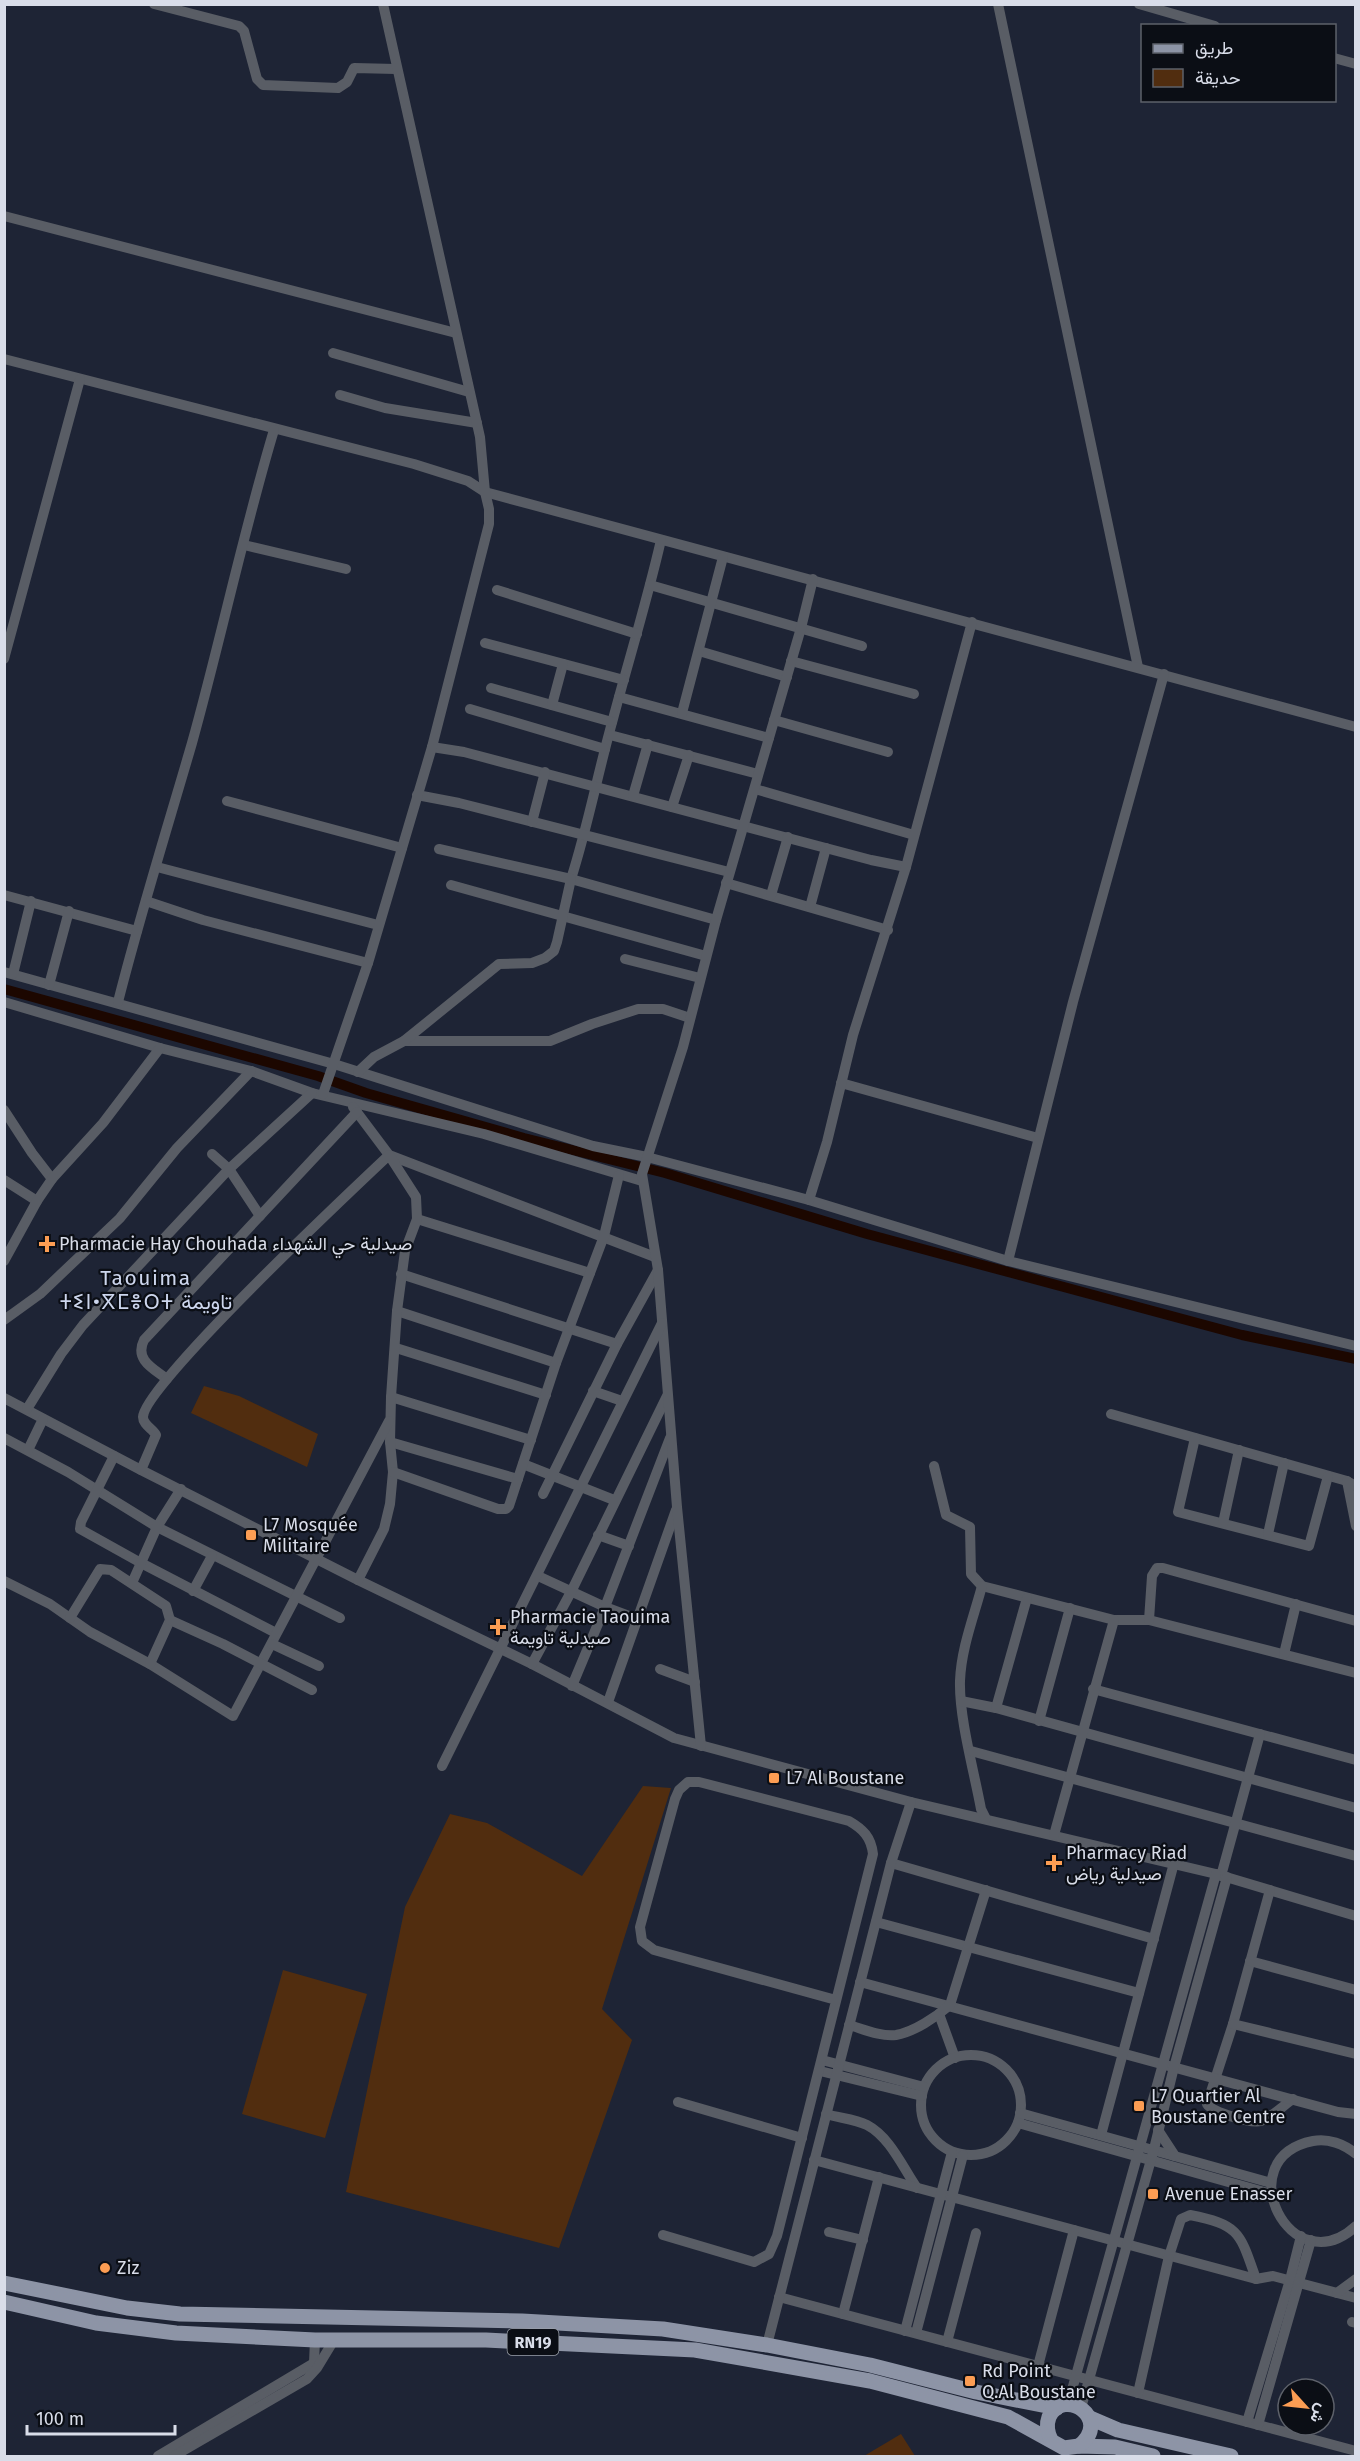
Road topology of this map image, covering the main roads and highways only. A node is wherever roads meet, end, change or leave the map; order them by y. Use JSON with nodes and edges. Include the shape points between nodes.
{"nodes":[{"id":1,"x":4,"y":2283,"type":"edge"},
{"id":2,"x":4,"y":2302,"type":"edge"},
{"id":3,"x":1074,"y":2409,"type":"junction"},
{"id":4,"x":1051,"y":2440,"type":"junction"},
{"id":5,"x":1079,"y":2446,"type":"junction"},
{"id":6,"x":1153,"y":2457,"type":"edge"},
{"id":7,"x":1231,"y":2457,"type":"edge"}],
"edges":[{"from":1,"to":3,"type":"main road","number":"RN19","via":[[126,2308],[180,2314],[534,2321],[663,2329],[870,2365],[976,2392]]},
{"from":2,"to":4,"type":"main road","number":"RN19","via":[[96,2322],[176,2333],[315,2340],[486,2340],[695,2350],[870,2381],[1008,2417]]},
{"from":3,"to":4,"type":"main road","via":[[1048,2419]]},
{"from":3,"to":5,"type":"main road","via":[[1090,2434]]},
{"from":3,"to":7,"type":"main road","number":"RN19","via":[[1118,2430]]},
{"from":4,"to":5,"type":"main road","number":"RN19","via":[[1064,2448]]},
{"from":5,"to":6,"type":"main road","number":"RN19","via":[[1115,2447]]}]}
